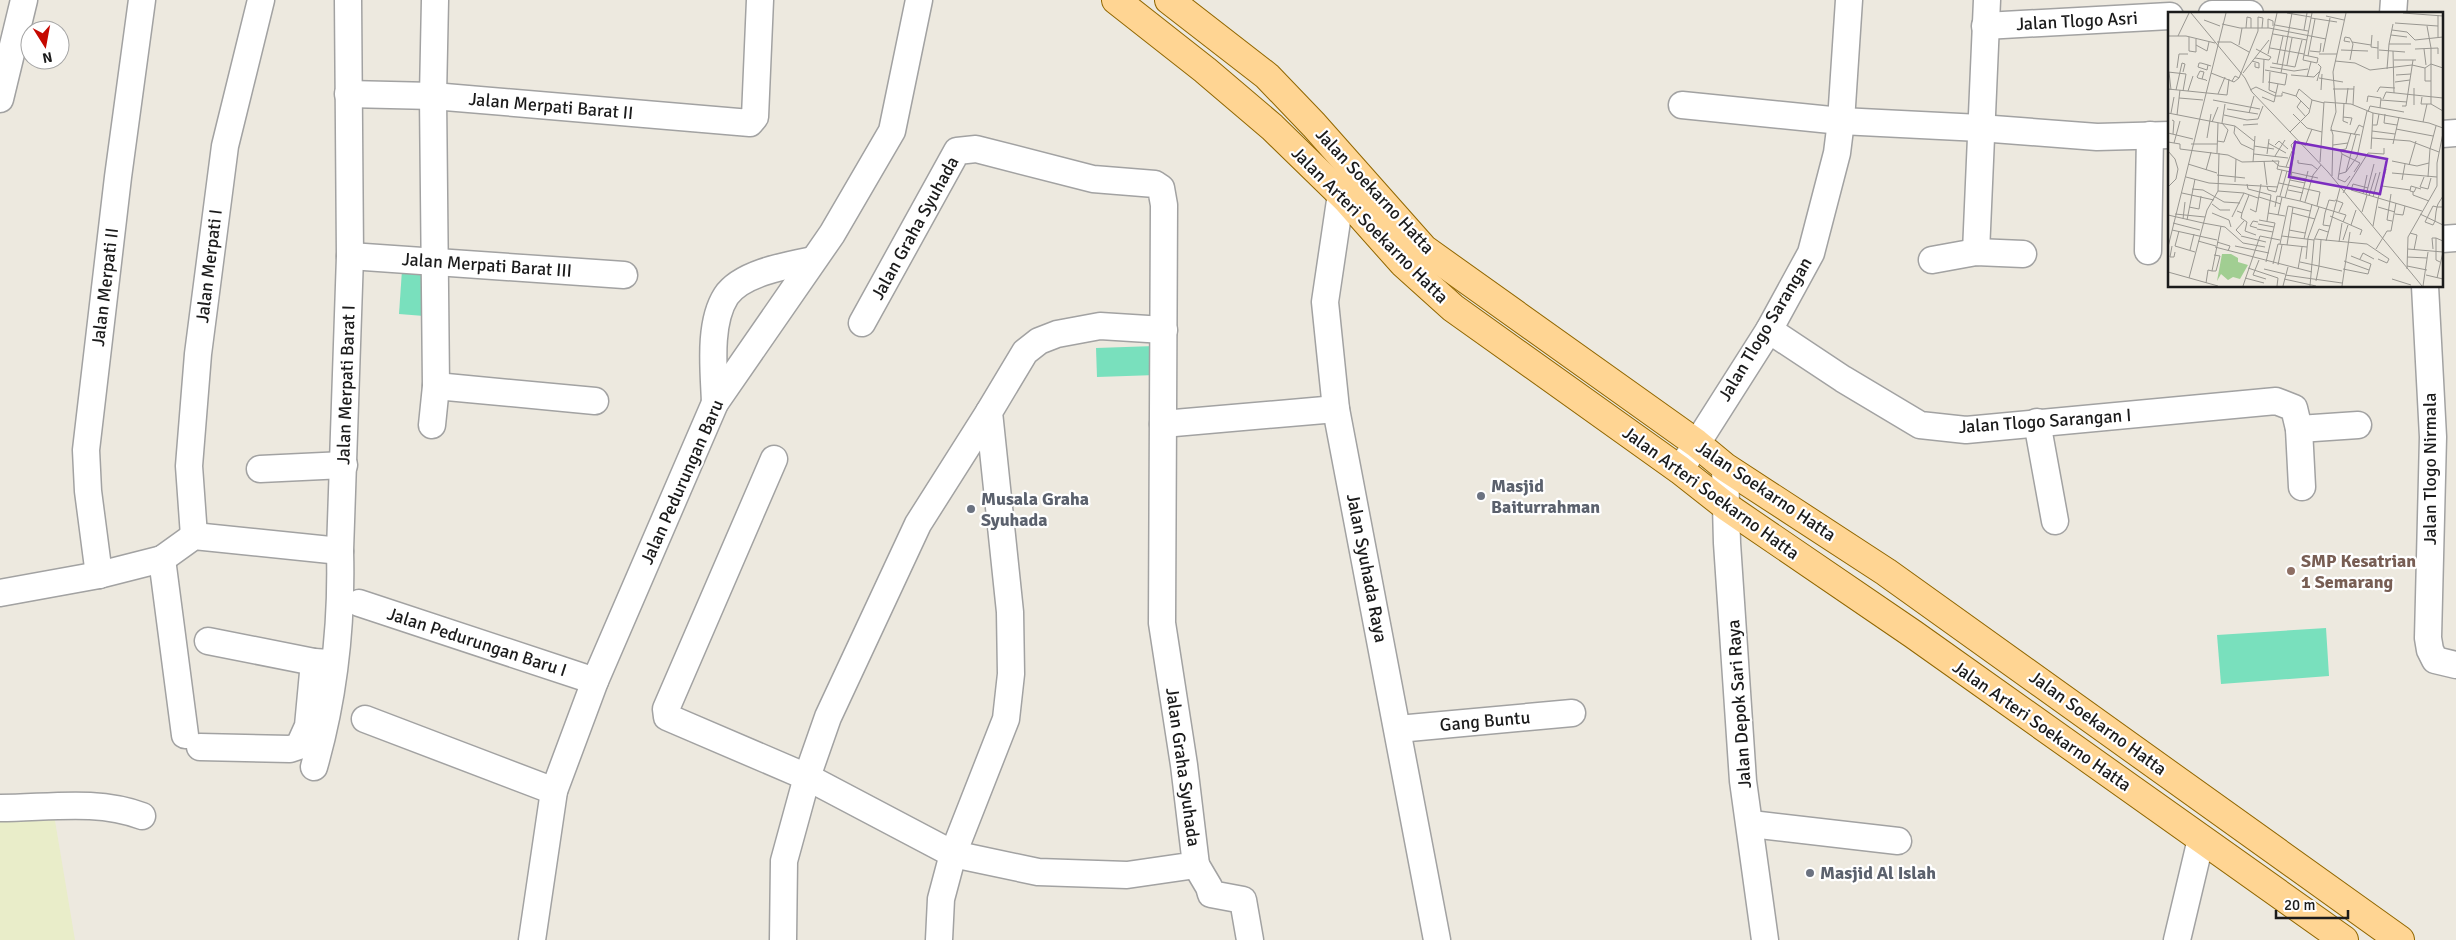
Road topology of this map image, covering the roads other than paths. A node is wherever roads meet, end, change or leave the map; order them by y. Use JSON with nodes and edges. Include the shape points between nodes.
{"nodes":[{"id":1,"x":24,"y":0,"type":"edge"},
{"id":2,"x":142,"y":0,"type":"edge"},
{"id":3,"x":261,"y":0,"type":"edge"},
{"id":4,"x":348,"y":0,"type":"edge"},
{"id":5,"x":435,"y":0,"type":"edge"},
{"id":6,"x":760,"y":0,"type":"edge"},
{"id":7,"x":919,"y":0,"type":"edge"},
{"id":8,"x":1116,"y":0,"type":"edge"},
{"id":9,"x":1169,"y":0,"type":"edge"},
{"id":10,"x":1848,"y":0,"type":"edge"},
{"id":11,"x":1987,"y":0,"type":"edge"},
{"id":12,"x":2168,"y":16,"type":"edge"},
{"id":13,"x":1985,"y":26,"type":"junction"},
{"id":14,"x":348,"y":94,"type":"junction"},
{"id":15,"x":433,"y":96,"type":"junction"},
{"id":16,"x":0,"y":99,"type":"edge"},
{"id":17,"x":1682,"y":105,"type":"dead end"},
{"id":18,"x":1841,"y":121,"type":"junction"},
{"id":19,"x":1980,"y":128,"type":"junction"},
{"id":20,"x":2160,"y":135,"type":"edge"},
{"id":21,"x":1341,"y":194,"type":"junction"},
{"id":22,"x":2148,"y":251,"type":"dead end"},
{"id":23,"x":1976,"y":252,"type":"junction"},
{"id":24,"x":2023,"y":254,"type":"dead end"},
{"id":25,"x":350,"y":256,"type":"junction"},
{"id":26,"x":814,"y":260,"type":"junction"},
{"id":27,"x":1932,"y":260,"type":"dead end"},
{"id":28,"x":436,"y":261,"type":"junction"},
{"id":29,"x":624,"y":275,"type":"dead end"},
{"id":30,"x":2425,"y":288,"type":"edge"},
{"id":31,"x":862,"y":323,"type":"dead end"},
{"id":32,"x":1164,"y":330,"type":"junction"},
{"id":33,"x":1769,"y":330,"type":"junction"},
{"id":34,"x":436,"y":386,"type":"junction"},
{"id":35,"x":596,"y":401,"type":"dead end"},
{"id":36,"x":715,"y":403,"type":"junction"},
{"id":37,"x":1336,"y":409,"type":"junction"},
{"id":38,"x":989,"y":412,"type":"junction"},
{"id":39,"x":2036,"y":422,"type":"junction"},
{"id":40,"x":432,"y":424,"type":"dead end"},
{"id":41,"x":1163,"y":424,"type":"junction"},
{"id":42,"x":2358,"y":426,"type":"dead end"},
{"id":43,"x":2299,"y":429,"type":"junction"},
{"id":44,"x":1696,"y":443,"type":"junction"},
{"id":45,"x":774,"y":459,"type":"dead end"},
{"id":46,"x":344,"y":465,"type":"junction"},
{"id":47,"x":1724,"y":467,"type":"junction"},
{"id":48,"x":260,"y":469,"type":"dead end"},
{"id":49,"x":1680,"y":470,"type":"junction"},
{"id":50,"x":2302,"y":488,"type":"dead end"},
{"id":51,"x":1726,"y":507,"type":"junction"},
{"id":52,"x":2056,"y":522,"type":"dead end"},
{"id":53,"x":194,"y":536,"type":"junction"},
{"id":54,"x":340,"y":551,"type":"junction"},
{"id":55,"x":162,"y":559,"type":"junction"},
{"id":56,"x":99,"y":576,"type":"junction"},
{"id":57,"x":0,"y":594,"type":"edge"},
{"id":58,"x":359,"y":603,"type":"dead end"},
{"id":59,"x":208,"y":641,"type":"dead end"},
{"id":60,"x":324,"y":662,"type":"junction"},
{"id":61,"x":2456,"y":666,"type":"edge"},
{"id":62,"x":595,"y":681,"type":"junction"},
{"id":63,"x":1572,"y":713,"type":"dead end"},
{"id":64,"x":365,"y":719,"type":"dead end"},
{"id":65,"x":1398,"y":729,"type":"junction"},
{"id":66,"x":314,"y":766,"type":"dead end"},
{"id":67,"x":808,"y":777,"type":"junction"},
{"id":68,"x":554,"y":791,"type":"junction"},
{"id":69,"x":0,"y":808,"type":"edge"},
{"id":70,"x":142,"y":816,"type":"dead end"},
{"id":71,"x":1750,"y":824,"type":"junction"},
{"id":72,"x":2201,"y":839,"type":"junction"},
{"id":73,"x":1898,"y":841,"type":"dead end"},
{"id":74,"x":952,"y":854,"type":"junction"},
{"id":75,"x":1196,"y":865,"type":"junction"},
{"id":76,"x":532,"y":940,"type":"edge"},
{"id":77,"x":783,"y":940,"type":"edge"},
{"id":78,"x":939,"y":940,"type":"edge"},
{"id":79,"x":1250,"y":940,"type":"edge"},
{"id":80,"x":1437,"y":940,"type":"edge"},
{"id":81,"x":1765,"y":940,"type":"edge"},
{"id":82,"x":2177,"y":940,"type":"edge"},
{"id":83,"x":2344,"y":940,"type":"edge"},
{"id":84,"x":2400,"y":940,"type":"edge"}],
"edges":[{"from":1,"to":16,"type":"street"},
{"from":2,"to":56,"type":"street","name":"Jalan Merpati II","via":[[86,450]]},
{"from":3,"to":53,"type":"street","name":"Jalan Merpati I","via":[[225,146],[198,354],[189,466]]},
{"from":4,"to":14,"type":"street","name":"Jalan Merpati Barat I"},
{"from":5,"to":15,"type":"street"},
{"from":6,"to":15,"type":"street","name":"Jalan Merpati Barat II","via":[[755,117],[750,123]]},
{"from":7,"to":26,"type":"street","name":"Jalan Pedurungan Baru","via":[[892,130]]},
{"from":8,"to":21,"type":"main road","name":"Jalan Arteri Soekarno Hatta","via":[[1272,127]]},
{"from":9,"to":44,"type":"main road","name":"Jalan Soekarno Hatta","via":[[1267,76],[1424,248]]},
{"from":10,"to":18,"type":"street","name":"Jalan Tlogo Sarangan"},
{"from":11,"to":13,"type":"street"},
{"from":12,"to":13,"type":"street","name":"Jalan Tlogo Asri"},
{"from":13,"to":19,"type":"street"},
{"from":14,"to":15,"type":"street","name":"Jalan Merpati Barat II"},
{"from":14,"to":25,"type":"street","name":"Jalan Merpati Barat I"},
{"from":15,"to":28,"type":"street"},
{"from":17,"to":18,"type":"street"},
{"from":18,"to":19,"type":"street"},
{"from":18,"to":33,"type":"street","name":"Jalan Tlogo Sarangan","via":[[1837,153],[1811,253]]},
{"from":19,"to":20,"type":"street","via":[[2097,138]]},
{"from":19,"to":23,"type":"street"},
{"from":20,"to":22,"type":"street"},
{"from":21,"to":37,"type":"street","name":"Jalan Syuhada Raya","via":[[1325,302]]},
{"from":21,"to":49,"type":"main road","name":"Jalan Arteri Soekarno Hatta","via":[[1403,263],[1453,308]]},
{"from":23,"to":24,"type":"street"},
{"from":23,"to":27,"type":"street"},
{"from":25,"to":28,"type":"street","name":"Jalan Merpati Barat III"},
{"from":25,"to":46,"type":"street","name":"Jalan Merpati Barat I"},
{"from":26,"to":36,"type":"street","name":"Jalan Pedurungan Baru"},
{"from":26,"to":36,"type":"street","via":[[760,274],[735,286],[726,297],[716,323]]},
{"from":28,"to":29,"type":"street","name":"Jalan Merpati Barat III"},
{"from":28,"to":34,"type":"street"},
{"from":30,"to":61,"type":"street","name":"Jalan Tlogo Nirmala","via":[[2433,437],[2428,638],[2435,660]]},
{"from":31,"to":32,"type":"street","name":"Jalan Graha Syuhada","via":[[957,151],[976,149],[1092,178],[1155,184],[1161,188],[1164,205]]},
{"from":32,"to":38,"type":"street","via":[[1100,326],[1039,341],[1025,352]]},
{"from":32,"to":41,"type":"street","name":"Jalan Graha Syuhada"},
{"from":33,"to":39,"type":"street","name":"Jalan Tlogo Sarangan I","via":[[1920,425],[1966,430]]},
{"from":33,"to":44,"type":"street","name":"Jalan Tlogo Sarangan"},
{"from":34,"to":35,"type":"street"},
{"from":34,"to":40,"type":"street"},
{"from":36,"to":62,"type":"street","name":"Jalan Pedurungan Baru"},
{"from":37,"to":41,"type":"street"},
{"from":37,"to":65,"type":"street","name":"Jalan Syuhada Raya"},
{"from":38,"to":67,"type":"street","via":[[918,524],[828,716]]},
{"from":38,"to":74,"type":"street","via":[[1010,612],[1011,674],[1006,719]]},
{"from":39,"to":43,"type":"street","name":"Jalan Tlogo Sarangan I","via":[[2276,401],[2294,408]]},
{"from":39,"to":52,"type":"street"},
{"from":41,"to":75,"type":"street","name":"Jalan Graha Syuhada","via":[[1162,623]]},
{"from":42,"to":43,"type":"street"},
{"from":43,"to":50,"type":"street","name":"Jalan Tlogo Sarangan I"},
{"from":44,"to":47,"type":"main road","name":"Jalan Soekarno Hatta"},
{"from":44,"to":49,"type":"street","name":"Jalan Tlogo Sarangan"},
{"from":45,"to":67,"type":"street","name":"Jalan Graha Syuhada","via":[[666,713],[667,717]]},
{"from":46,"to":48,"type":"street"},
{"from":46,"to":54,"type":"street","name":"Jalan Merpati Barat I"},
{"from":47,"to":51,"type":"street","name":"Jalan Depok Sari Raya"},
{"from":47,"to":84,"type":"main road","name":"Jalan Soekarno Hatta","via":[[1886,572]]},
{"from":49,"to":51,"type":"main road","name":"Jalan Arteri Soekarno Hatta"},
{"from":51,"to":71,"type":"street","name":"Jalan Depok Sari Raya","via":[[1743,781]]},
{"from":51,"to":72,"type":"main road","name":"Jalan Arteri Soekarno Hatta","via":[[1913,634]]},
{"from":53,"to":54,"type":"street"},
{"from":53,"to":55,"type":"street"},
{"from":54,"to":60,"type":"street","name":"Jalan Merpati Barat I","via":[[341,598]]},
{"from":55,"to":56,"type":"street"},
{"from":55,"to":60,"type":"street","via":[[193,741],[290,749],[299,746],[308,726]]},
{"from":56,"to":57,"type":"street"},
{"from":58,"to":62,"type":"street","name":"Jalan Pedurungan Baru I"},
{"from":59,"to":60,"type":"street"},
{"from":60,"to":66,"type":"street","name":"Jalan Merpati Barat I","via":[[326,725]]},
{"from":62,"to":68,"type":"street","name":"Jalan Pedurungan Baru"},
{"from":63,"to":65,"type":"street","name":"Gang Buntu"},
{"from":64,"to":68,"type":"street"},
{"from":65,"to":80,"type":"street","name":"Jalan Syuhada Raya"},
{"from":67,"to":74,"type":"street","name":"Jalan Graha Syuhada"},
{"from":67,"to":77,"type":"street","via":[[784,861]]},
{"from":68,"to":76,"type":"street","name":"Jalan Pedurungan Baru"},
{"from":69,"to":70,"type":"street","via":[[111,806]]},
{"from":71,"to":73,"type":"street"},
{"from":71,"to":81,"type":"street","name":"Jalan Depok Sari Raya"},
{"from":72,"to":82,"type":"street"},
{"from":72,"to":83,"type":"main road","name":"Jalan Arteri Soekarno Hatta"},
{"from":74,"to":75,"type":"street","name":"Jalan Graha Syuhada","via":[[1038,872],[1127,875]]},
{"from":74,"to":78,"type":"street","via":[[941,899]]},
{"from":75,"to":79,"type":"street","via":[[1211,894],[1243,900]]}]}
